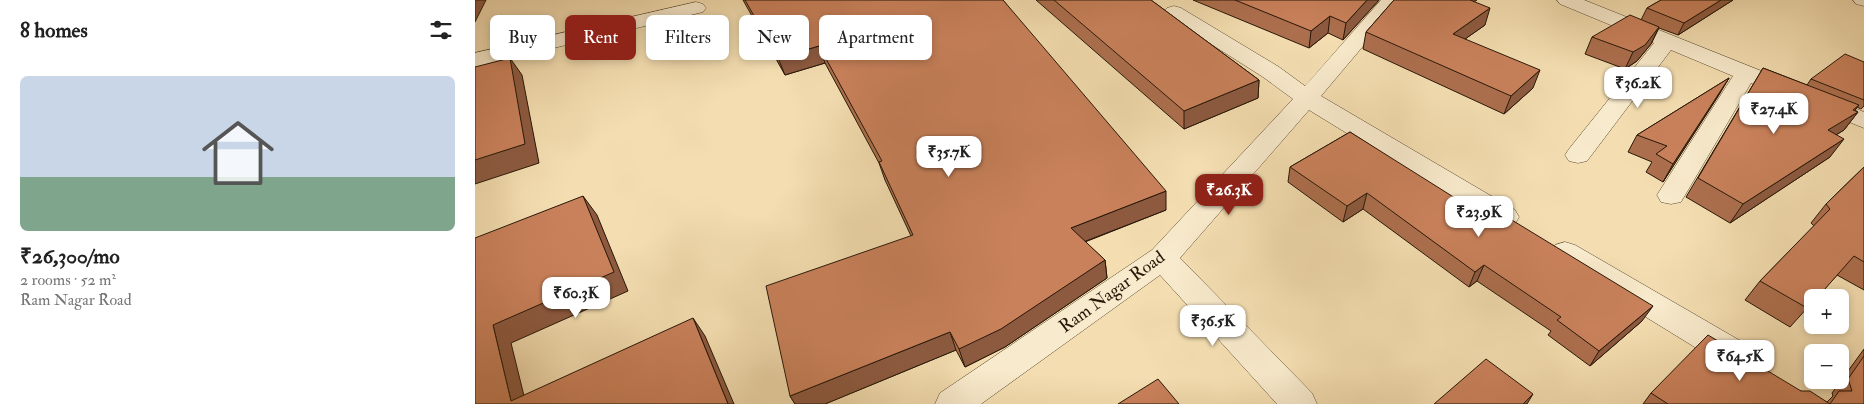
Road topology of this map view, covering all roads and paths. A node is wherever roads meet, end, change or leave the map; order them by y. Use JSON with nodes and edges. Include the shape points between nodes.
{"nodes":[{"id":1,"x":1392,"y":0,"type":"edge"},
{"id":2,"x":1574,"y":1,"type":"edge"},
{"id":3,"x":696,"y":8,"type":"dead end"},
{"id":4,"x":1174,"y":12,"type":"dead end"},
{"id":5,"x":1668,"y":40,"type":"junction"},
{"id":6,"x":475,"y":60,"type":"edge"},
{"id":7,"x":1747,"y":72,"type":"junction"},
{"id":8,"x":1307,"y":98,"type":"junction"},
{"id":9,"x":1864,"y":121,"type":"edge"},
{"id":10,"x":1578,"y":155,"type":"dead end"},
{"id":11,"x":1671,"y":196,"type":"dead end"},
{"id":12,"x":1162,"y":258,"type":"junction"},
{"id":13,"x":1758,"y":368,"type":"edge"},
{"id":14,"x":953,"y":404,"type":"edge"},
{"id":15,"x":1299,"y":404,"type":"edge"}],
"edges":[{"from":1,"to":8,"type":"street","name":"Ram Nagar Road"},
{"from":2,"to":5,"type":"street"},
{"from":3,"to":6,"type":"street"},
{"from":4,"to":8,"type":"street"},
{"from":5,"to":7,"type":"street"},
{"from":5,"to":10,"type":"street"},
{"from":7,"to":9,"type":"street"},
{"from":7,"to":11,"type":"street"},
{"from":8,"to":12,"type":"street","name":"Ram Nagar Road"},
{"from":8,"to":13,"type":"street"},
{"from":12,"to":14,"type":"street","name":"Ram Nagar Road"},
{"from":12,"to":15,"type":"street"}]}
